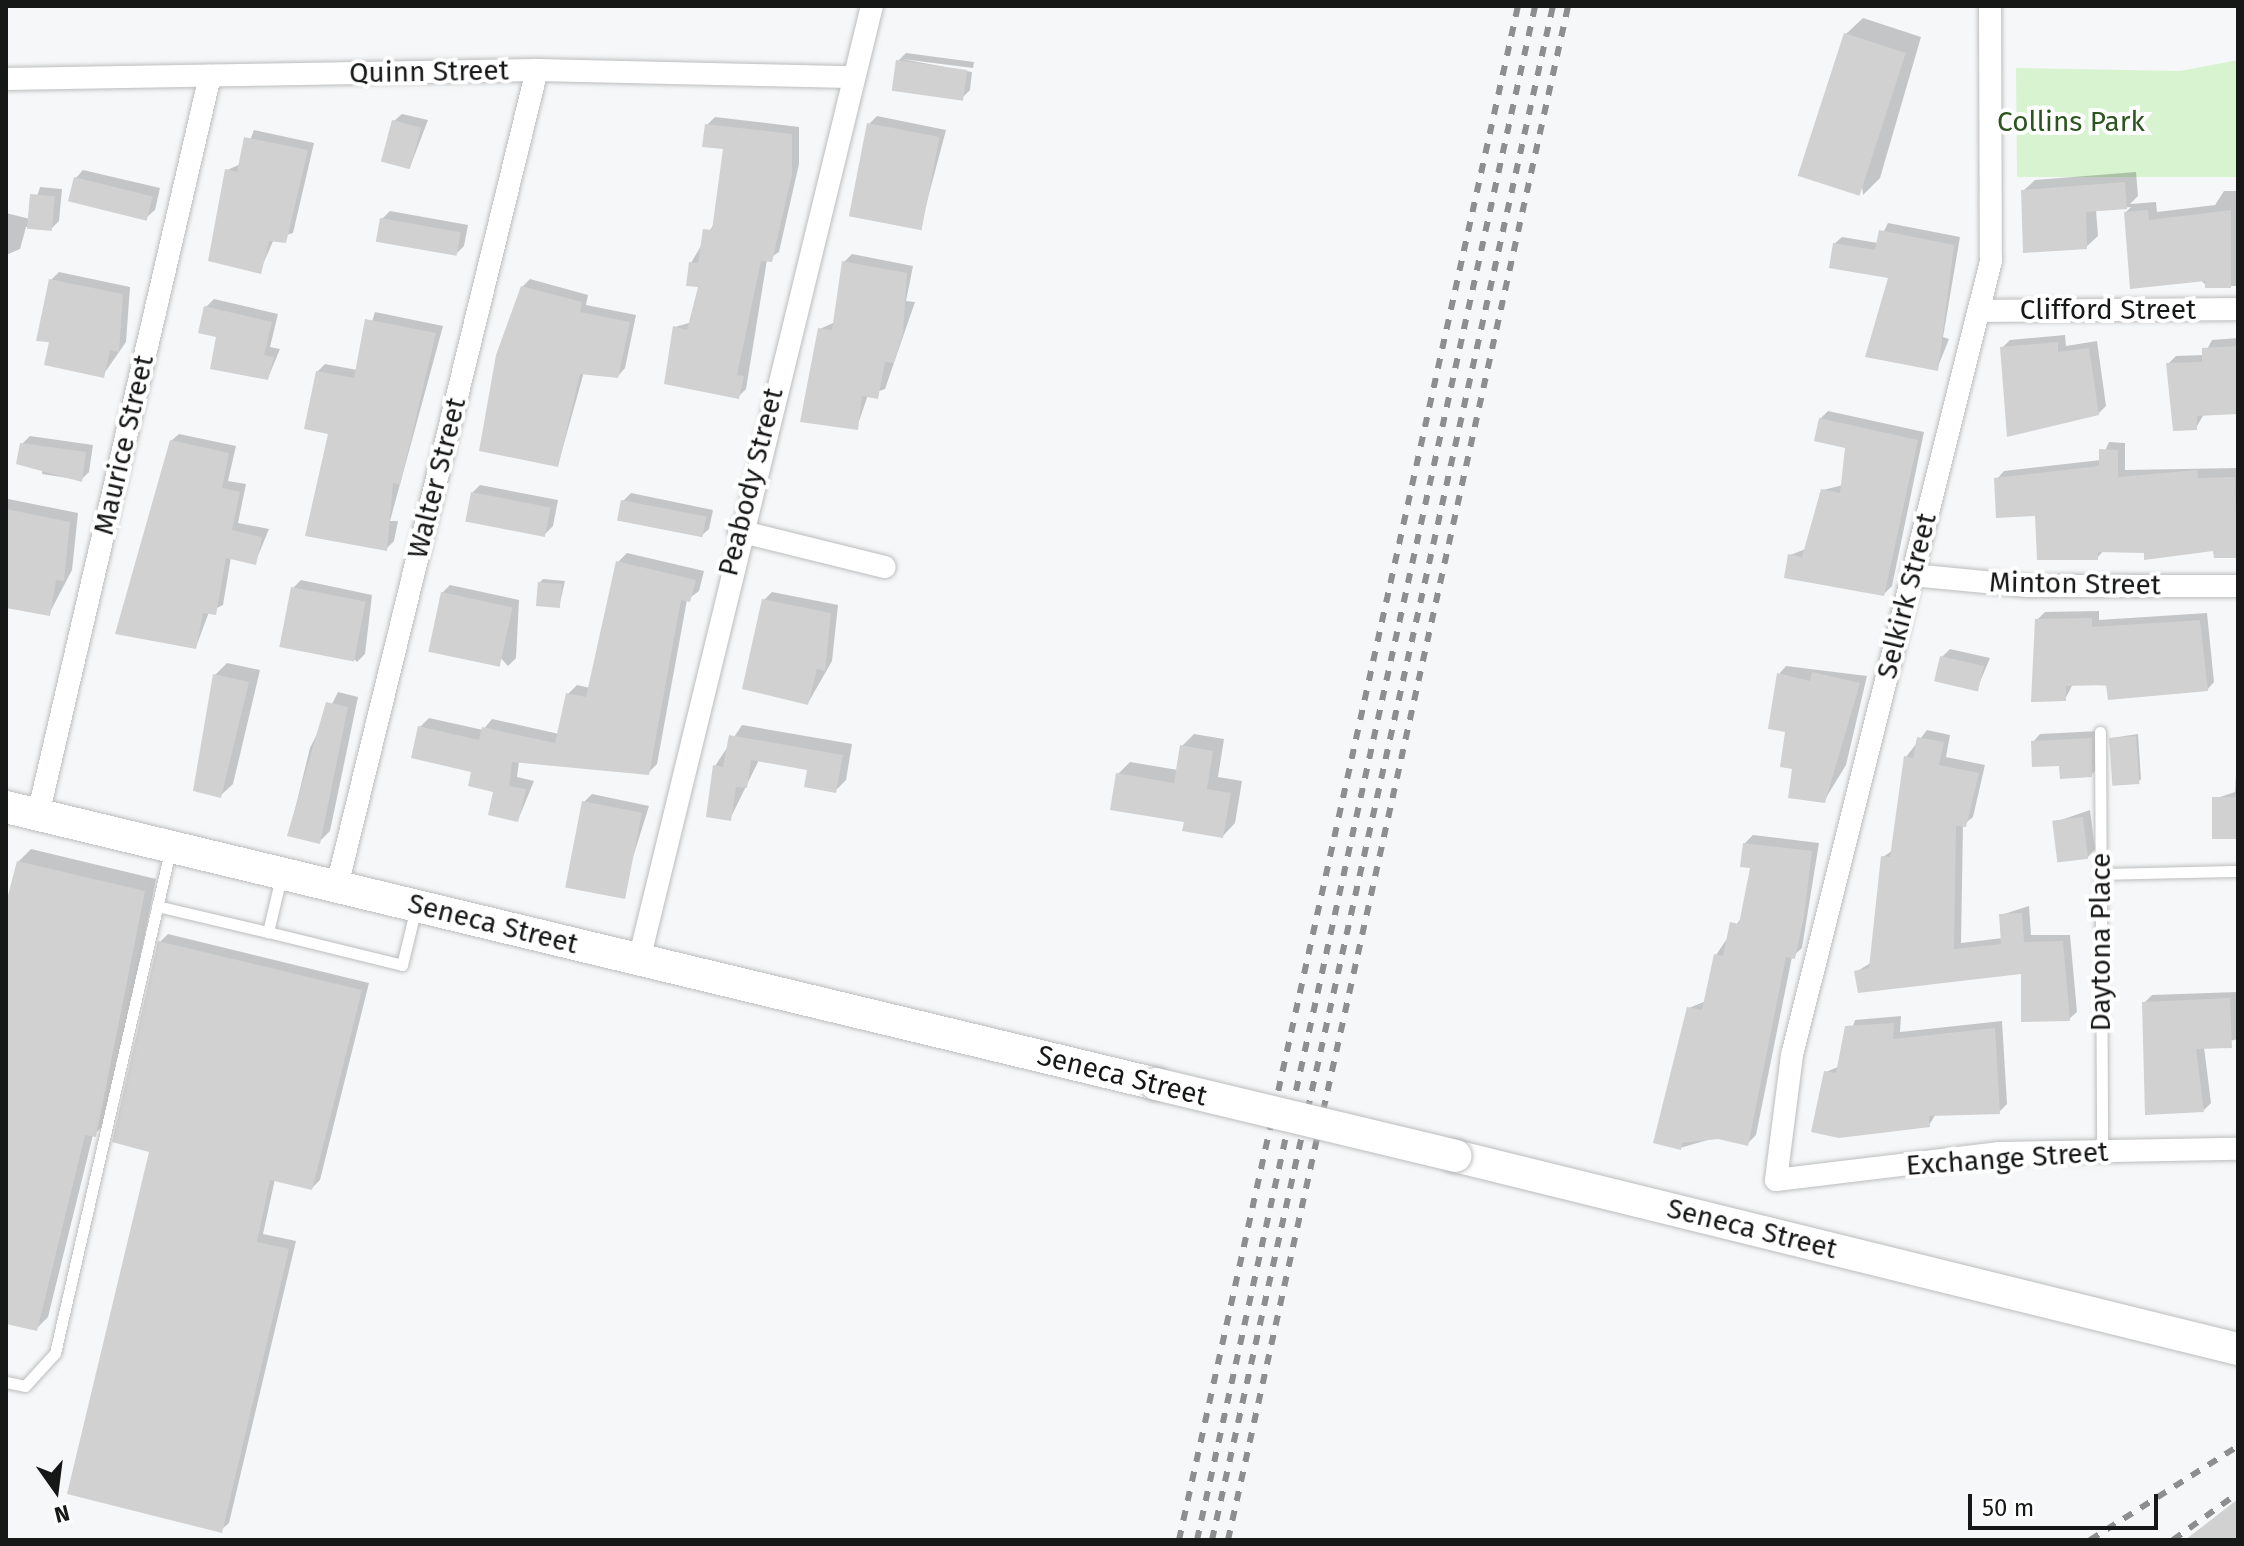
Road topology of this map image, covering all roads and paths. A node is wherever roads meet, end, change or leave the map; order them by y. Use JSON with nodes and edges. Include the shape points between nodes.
{"nodes":[{"id":1,"x":872,"y":6,"type":"edge"},
{"id":2,"x":1990,"y":6,"type":"edge"},
{"id":3,"x":537,"y":70,"type":"junction"},
{"id":4,"x":210,"y":76,"type":"junction"},
{"id":5,"x":851,"y":77,"type":"junction"},
{"id":6,"x":6,"y":79,"type":"edge"},
{"id":7,"x":2238,"y":309,"type":"edge"},
{"id":8,"x":1979,"y":311,"type":"junction"},
{"id":9,"x":739,"y":531,"type":"junction"},
{"id":10,"x":885,"y":567,"type":"dead end"},
{"id":11,"x":1912,"y":575,"type":"junction"},
{"id":12,"x":2238,"y":586,"type":"edge"},
{"id":13,"x":2100,"y":732,"type":"dead end"},
{"id":14,"x":6,"y":807,"type":"edge"},
{"id":15,"x":38,"y":815,"type":"junction"},
{"id":16,"x":171,"y":846,"type":"junction"},
{"id":17,"x":2238,"y":871,"type":"edge"},
{"id":18,"x":282,"y":872,"type":"junction"},
{"id":19,"x":2101,"y":874,"type":"junction"},
{"id":20,"x":337,"y":886,"type":"junction"},
{"id":21,"x":417,"y":905,"type":"junction"},
{"id":22,"x":157,"y":906,"type":"junction"},
{"id":23,"x":268,"y":932,"type":"junction"},
{"id":24,"x":639,"y":960,"type":"junction"},
{"id":25,"x":2238,"y":1149,"type":"edge"},
{"id":26,"x":2102,"y":1151,"type":"junction"},
{"id":27,"x":1776,"y":1180,"type":"joint"},
{"id":28,"x":2238,"y":1349,"type":"edge"},
{"id":29,"x":6,"y":1382,"type":"edge"}],
"edges":[{"from":1,"to":5,"type":"street","name":"Peabody Street"},
{"from":2,"to":8,"type":"street","name":"Selkirk Street","via":[[1991,261]]},
{"from":3,"to":4,"type":"street","name":"Quinn Street"},
{"from":3,"to":5,"type":"street","name":"Quinn Street"},
{"from":3,"to":20,"type":"street","name":"Walter Street"},
{"from":4,"to":6,"type":"street","name":"Quinn Street"},
{"from":4,"to":15,"type":"street","name":"Maurice Street"},
{"from":5,"to":9,"type":"street","name":"Peabody Street"},
{"from":7,"to":8,"type":"street","name":"Clifford Street"},
{"from":8,"to":11,"type":"street","name":"Selkirk Street"},
{"from":9,"to":10,"type":"street"},
{"from":9,"to":24,"type":"street","name":"Peabody Street"},
{"from":11,"to":12,"type":"street","name":"Minton Street","via":[[2027,586]]},
{"from":11,"to":27,"type":"street","name":"Selkirk Street","via":[[1792,1055]]},
{"from":13,"to":19,"type":"lane","name":"Daytona Place"},
{"from":14,"to":15,"type":"main road","name":"Seneca Street"},
{"from":15,"to":16,"type":"main road","name":"Seneca Street"},
{"from":16,"to":18,"type":"main road","name":"Seneca Street"},
{"from":16,"to":22,"type":"lane"},
{"from":17,"to":19,"type":"lane"},
{"from":18,"to":20,"type":"main road","name":"Seneca Street"},
{"from":18,"to":23,"type":"lane"},
{"from":19,"to":26,"type":"lane","name":"Daytona Place"},
{"from":20,"to":21,"type":"main road","name":"Seneca Street"},
{"from":21,"to":23,"type":"lane","via":[[402,965]]},
{"from":21,"to":24,"type":"main road","name":"Seneca Street"},
{"from":22,"to":23,"type":"lane"},
{"from":22,"to":29,"type":"lane","via":[[55,1353],[25,1386]]},
{"from":24,"to":28,"type":"main road","name":"Seneca Street","bridge":true},
{"from":25,"to":26,"type":"street","name":"Exchange Street"},
{"from":26,"to":27,"type":"street","name":"Exchange Street","via":[[1999,1153]]}]}
